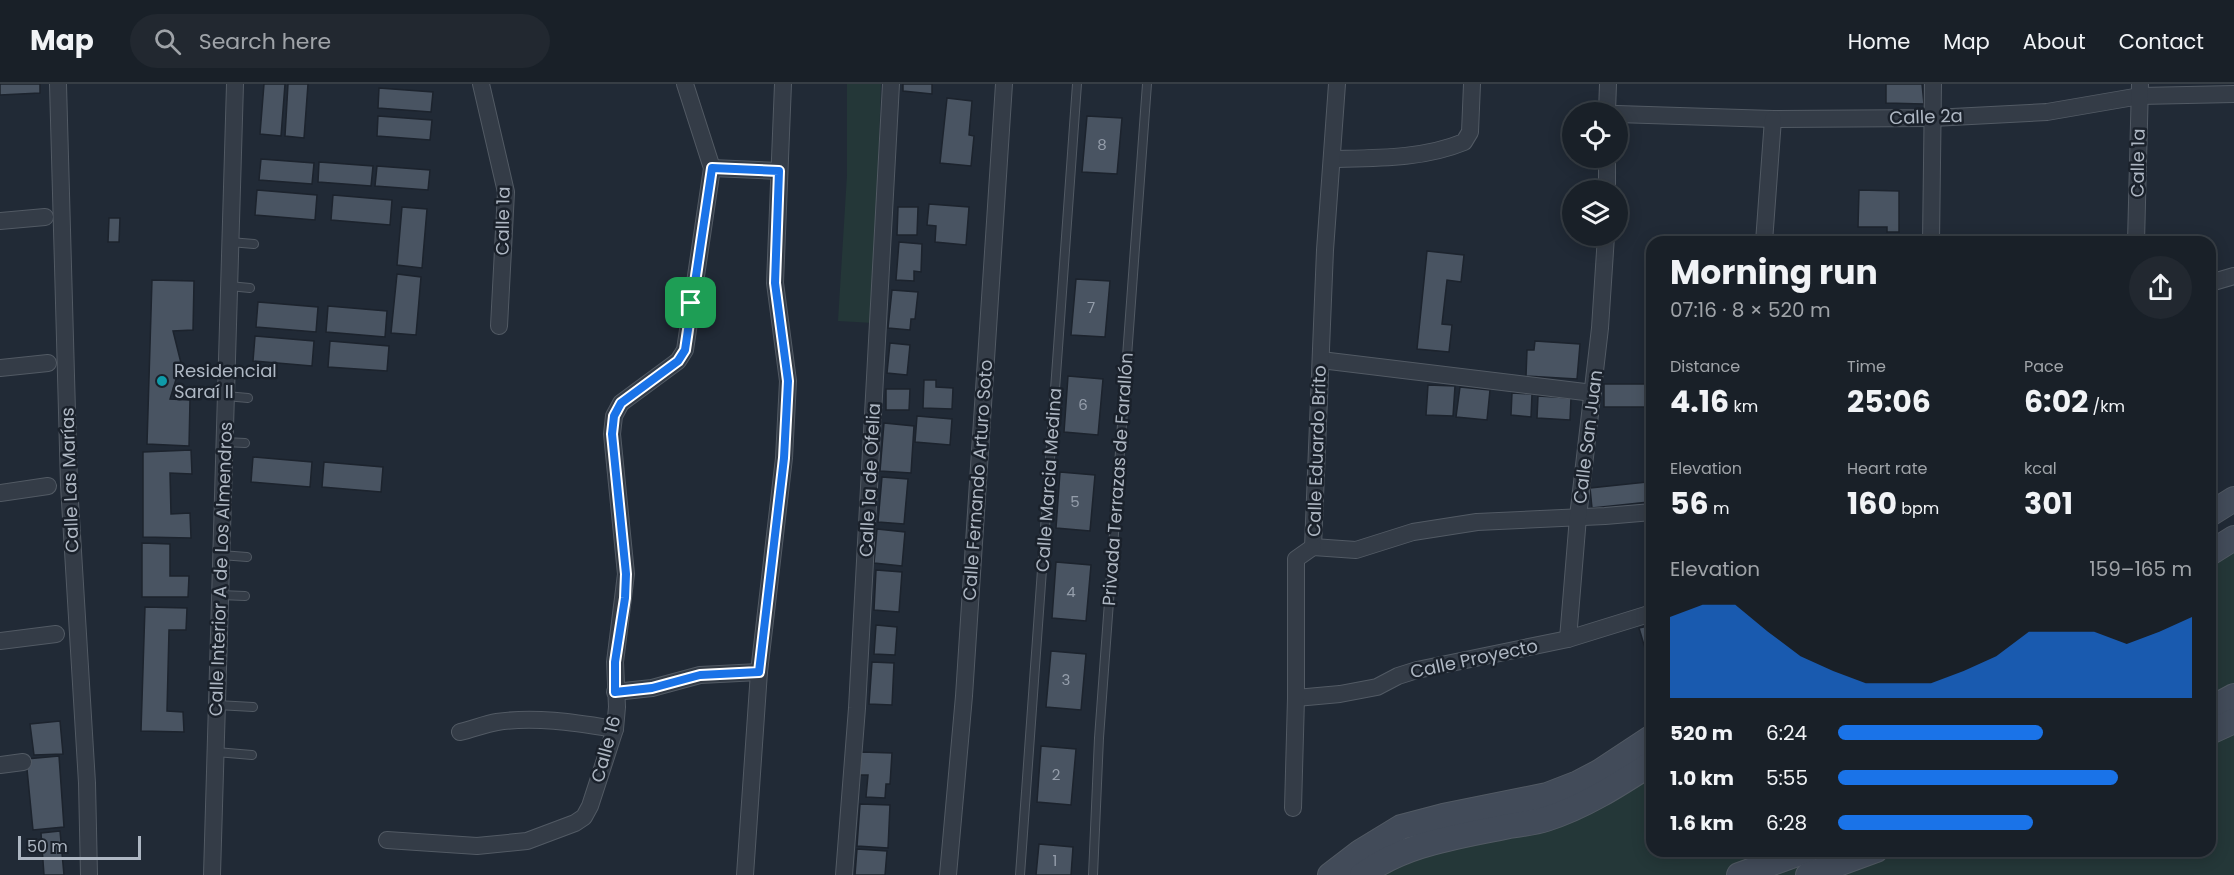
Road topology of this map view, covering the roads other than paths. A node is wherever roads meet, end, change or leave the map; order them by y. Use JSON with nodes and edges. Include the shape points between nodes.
{"nodes":[{"id":1,"x":58,"y":84,"type":"edge"},
{"id":2,"x":235,"y":84,"type":"edge"},
{"id":3,"x":481,"y":84,"type":"edge"},
{"id":4,"x":685,"y":84,"type":"edge"},
{"id":5,"x":783,"y":84,"type":"edge"},
{"id":6,"x":891,"y":84,"type":"edge"},
{"id":7,"x":1004,"y":84,"type":"edge"},
{"id":8,"x":1077,"y":84,"type":"edge"},
{"id":9,"x":1147,"y":84,"type":"edge"},
{"id":10,"x":1336,"y":84,"type":"edge"},
{"id":11,"x":1472,"y":84,"type":"edge"},
{"id":12,"x":1608,"y":84,"type":"edge"},
{"id":13,"x":1934,"y":84,"type":"edge"},
{"id":14,"x":2140,"y":90,"type":"edge"},
{"id":15,"x":2234,"y":94,"type":"edge"},
{"id":16,"x":1607,"y":102,"type":"edge"},
{"id":17,"x":1628,"y":114,"type":"edge"},
{"id":18,"x":1933,"y":118,"type":"junction"},
{"id":19,"x":1773,"y":119,"type":"junction"},
{"id":20,"x":1332,"y":159,"type":"junction"},
{"id":21,"x":712,"y":168,"type":"junction"},
{"id":22,"x":779,"y":171,"type":"junction"},
{"id":23,"x":45,"y":217,"type":"dead end"},
{"id":24,"x":0,"y":221,"type":"edge"},
{"id":25,"x":1764,"y":236,"type":"edge"},
{"id":26,"x":1931,"y":236,"type":"edge"},
{"id":27,"x":2136,"y":236,"type":"edge"},
{"id":28,"x":230,"y":242,"type":"junction"},
{"id":29,"x":254,"y":244,"type":"dead end"},
{"id":30,"x":1605,"y":246,"type":"edge"},
{"id":31,"x":2234,"y":276,"type":"edge"},
{"id":32,"x":2216,"y":281,"type":"edge"},
{"id":33,"x":229,"y":286,"type":"junction"},
{"id":34,"x":250,"y":288,"type":"dead end"},
{"id":35,"x":499,"y":326,"type":"dead end"},
{"id":36,"x":1321,"y":360,"type":"junction"},
{"id":37,"x":48,"y":363,"type":"dead end"},
{"id":38,"x":0,"y":368,"type":"edge"},
{"id":39,"x":1593,"y":393,"type":"junction"},
{"id":40,"x":226,"y":396,"type":"junction"},
{"id":41,"x":248,"y":398,"type":"dead end"},
{"id":42,"x":225,"y":442,"type":"junction"},
{"id":43,"x":245,"y":443,"type":"dead end"},
{"id":44,"x":48,"y":486,"type":"dead end"},
{"id":45,"x":0,"y":493,"type":"edge"},
{"id":46,"x":2234,"y":499,"type":"edge"},
{"id":47,"x":2216,"y":510,"type":"edge"},
{"id":48,"x":1646,"y":512,"type":"edge"},
{"id":49,"x":1578,"y":517,"type":"junction"},
{"id":50,"x":2234,"y":538,"type":"edge"},
{"id":51,"x":1313,"y":547,"type":"junction"},
{"id":52,"x":2216,"y":549,"type":"edge"},
{"id":53,"x":221,"y":555,"type":"junction"},
{"id":54,"x":248,"y":557,"type":"dead end"},
{"id":55,"x":220,"y":594,"type":"junction"},
{"id":56,"x":245,"y":597,"type":"dead end"},
{"id":57,"x":1646,"y":615,"type":"edge"},
{"id":58,"x":56,"y":634,"type":"dead end"},
{"id":59,"x":1568,"y":639,"type":"junction"},
{"id":60,"x":0,"y":641,"type":"edge"},
{"id":61,"x":759,"y":672,"type":"junction"},
{"id":62,"x":615,"y":692,"type":"junction"},
{"id":63,"x":2234,"y":696,"type":"edge"},
{"id":64,"x":1296,"y":698,"type":"junction"},
{"id":65,"x":217,"y":705,"type":"junction"},
{"id":66,"x":2216,"y":706,"type":"edge"},
{"id":67,"x":253,"y":707,"type":"dead end"},
{"id":68,"x":2234,"y":721,"type":"edge"},
{"id":69,"x":615,"y":729,"type":"junction"},
{"id":70,"x":2216,"y":729,"type":"edge"},
{"id":71,"x":460,"y":732,"type":"dead end"},
{"id":72,"x":1646,"y":741,"type":"edge"},
{"id":73,"x":216,"y":753,"type":"junction"},
{"id":74,"x":252,"y":755,"type":"dead end"},
{"id":75,"x":23,"y":762,"type":"dead end"},
{"id":76,"x":0,"y":765,"type":"edge"},
{"id":77,"x":1646,"y":767,"type":"edge"},
{"id":78,"x":1293,"y":808,"type":"dead end"},
{"id":79,"x":387,"y":840,"type":"dead end"},
{"id":80,"x":1789,"y":857,"type":"edge"},
{"id":81,"x":1857,"y":857,"type":"edge"},
{"id":82,"x":89,"y":875,"type":"edge"},
{"id":83,"x":212,"y":875,"type":"edge"},
{"id":84,"x":746,"y":875,"type":"edge"},
{"id":85,"x":844,"y":875,"type":"edge"},
{"id":86,"x":948,"y":875,"type":"edge"},
{"id":87,"x":1020,"y":875,"type":"edge"},
{"id":88,"x":1093,"y":875,"type":"edge"},
{"id":89,"x":1330,"y":875,"type":"edge"},
{"id":90,"x":1362,"y":875,"type":"edge"},
{"id":91,"x":1739,"y":875,"type":"edge"},
{"id":92,"x":1808,"y":875,"type":"edge"}],
"edges":[{"from":1,"to":82,"type":"street","name":"Calle Las Marías","via":[[69,484]]},
{"from":2,"to":28,"type":"street","name":"Calle Interior A de Los Almendros"},
{"from":3,"to":35,"type":"street","name":"Calle 1a","via":[[506,192]]},
{"from":4,"to":21,"type":"street","name":"Calle 16"},
{"from":5,"to":22,"type":"street"},
{"from":6,"to":85,"type":"street","name":"Calle 1a de Ofelia","via":[[857,708]]},
{"from":7,"to":86,"type":"street","name":"Calle Fernando Arturo Soto"},
{"from":8,"to":87,"type":"lane","name":"Calle Marcia Medina"},
{"from":9,"to":88,"type":"lane","name":"Privada Terrazas de Farallón","via":[[1099,738]]},
{"from":10,"to":20,"type":"street","name":"Calle Eduardo Brito"},
{"from":11,"to":20,"type":"street","via":[[1470,132],[1464,142],[1390,158]]},
{"from":12,"to":16,"type":"street"},
{"from":13,"to":18,"type":"street"},
{"from":14,"to":15,"type":"street","name":"Calle 2a"},
{"from":14,"to":18,"type":"street","name":"Calle 2a","via":[[2047,112]]},
{"from":14,"to":27,"type":"street","name":"Calle 1a"},
{"from":17,"to":19,"type":"street","name":"Calle 2a"},
{"from":18,"to":19,"type":"street","name":"Calle 2a"},
{"from":18,"to":26,"type":"street"},
{"from":19,"to":25,"type":"street"},
{"from":20,"to":36,"type":"street","name":"Calle Eduardo Brito"},
{"from":21,"to":22,"type":"street"},
{"from":21,"to":62,"type":"street","name":"Calle 16","via":[[685,350],[678,361],[621,403],[614,416],[612,434],[626,574]]},
{"from":22,"to":61,"type":"street","via":[[775,283],[788,381],[784,458]]},
{"from":23,"to":24,"type":"street"},
{"from":28,"to":29,"type":"lane"},
{"from":28,"to":33,"type":"street","name":"Calle Interior A de Los Almendros"},
{"from":30,"to":39,"type":"street","name":"Calle San Juan"},
{"from":31,"to":32,"type":"street"},
{"from":33,"to":34,"type":"lane"},
{"from":33,"to":40,"type":"street","name":"Calle Interior A de Los Almendros"},
{"from":36,"to":39,"type":"street"},
{"from":36,"to":51,"type":"street","name":"Calle Eduardo Brito"},
{"from":37,"to":38,"type":"street"},
{"from":39,"to":49,"type":"street","name":"Calle San Juan"},
{"from":40,"to":41,"type":"lane"},
{"from":40,"to":42,"type":"street","name":"Calle Interior A de Los Almendros"},
{"from":42,"to":43,"type":"lane"},
{"from":42,"to":53,"type":"street","name":"Calle Interior A de Los Almendros"},
{"from":44,"to":45,"type":"street"},
{"from":46,"to":47,"type":"street"},
{"from":48,"to":49,"type":"street"},
{"from":49,"to":51,"type":"street","via":[[1441,527],[1356,550]]},
{"from":49,"to":59,"type":"street","name":"Calle San Juan"},
{"from":50,"to":52,"type":"street"},
{"from":51,"to":64,"type":"street","name":"Calle Eduardo Brito","via":[[1296,559]]},
{"from":53,"to":54,"type":"lane"},
{"from":53,"to":55,"type":"street","name":"Calle Interior A de Los Almendros"},
{"from":55,"to":56,"type":"lane"},
{"from":55,"to":65,"type":"street","name":"Calle Interior A de Los Almendros"},
{"from":57,"to":59,"type":"street","name":"Calle Proyecto"},
{"from":58,"to":60,"type":"street"},
{"from":59,"to":64,"type":"street","name":"Calle Proyecto","via":[[1417,670],[1377,687]]},
{"from":61,"to":62,"type":"street","via":[[700,675],[652,688]]},
{"from":61,"to":84,"type":"street"},
{"from":62,"to":69,"type":"street","name":"Calle 16"},
{"from":63,"to":66,"type":"street"},
{"from":64,"to":78,"type":"street","name":"Calle Eduardo Brito"},
{"from":65,"to":67,"type":"lane"},
{"from":65,"to":73,"type":"street","name":"Calle Interior A de Los Almendros"},
{"from":68,"to":70,"type":"street"},
{"from":69,"to":71,"type":"street","via":[[529,719]]},
{"from":69,"to":79,"type":"street","name":"Calle 16","via":[[590,806],[575,823],[503,845]]},
{"from":72,"to":89,"type":"street","via":[[1599,772],[1547,795],[1401,827]]},
{"from":73,"to":74,"type":"lane"},
{"from":73,"to":83,"type":"street","name":"Calle Interior A de Los Almendros"},
{"from":75,"to":76,"type":"street"},
{"from":77,"to":90,"type":"street","via":[[1584,804],[1544,820],[1436,841],[1404,851]]},
{"from":80,"to":91,"type":"street"},
{"from":81,"to":92,"type":"street"}]}
